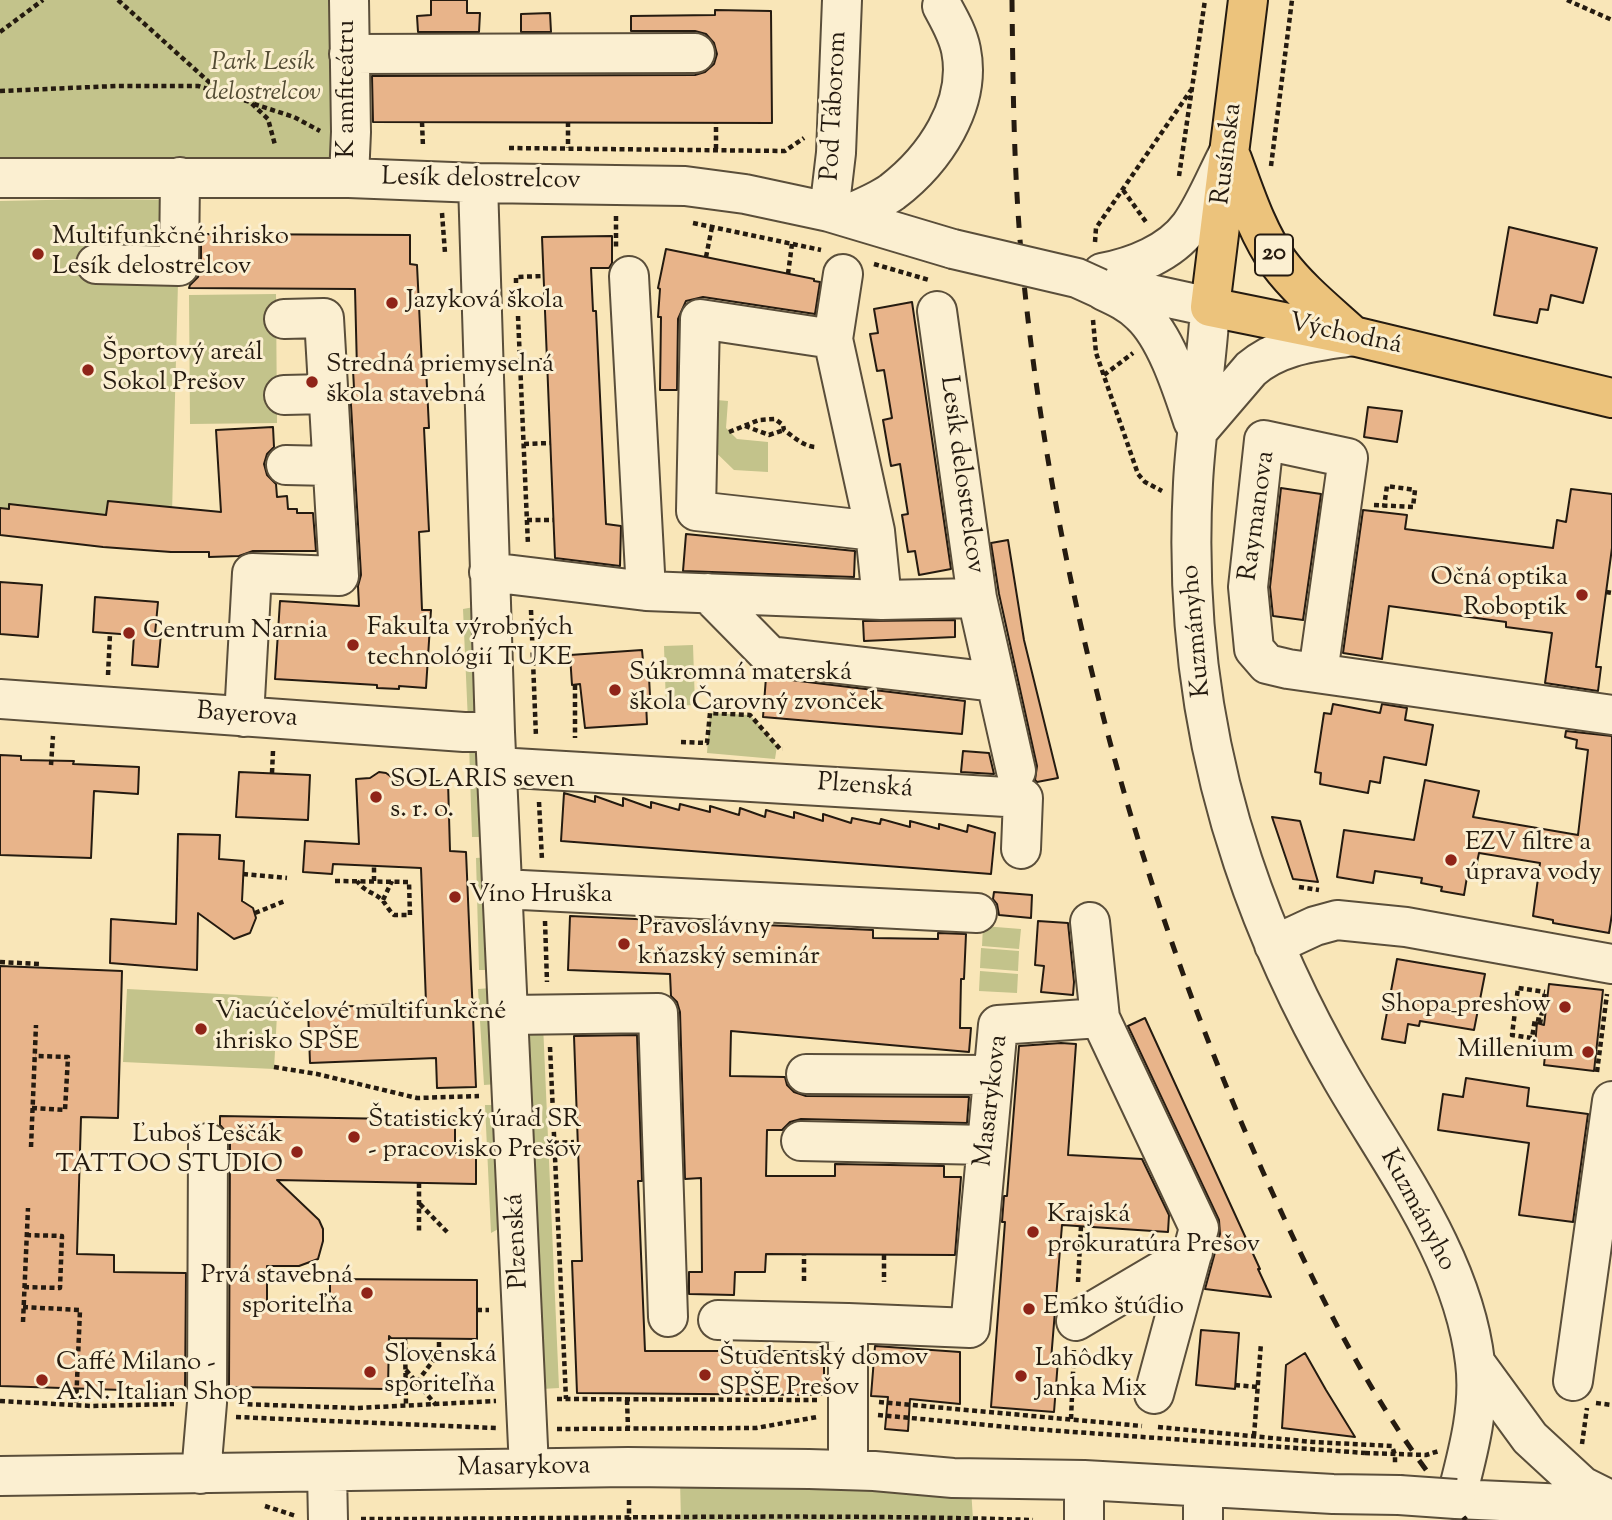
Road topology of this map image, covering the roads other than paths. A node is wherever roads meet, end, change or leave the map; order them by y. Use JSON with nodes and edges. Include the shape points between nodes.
{"nodes":[{"id":1,"x":349,"y":0,"type":"edge"},
{"id":2,"x":842,"y":0,"type":"edge"},
{"id":3,"x":1248,"y":0,"type":"edge"},
{"id":4,"x":942,"y":6,"type":"dead end"},
{"id":5,"x":695,"y":52,"type":"dead end"},
{"id":6,"x":349,"y":54,"type":"junction"},
{"id":7,"x":1229,"y":152,"type":"junction"},
{"id":8,"x":349,"y":162,"type":"junction"},
{"id":9,"x":180,"y":177,"type":"junction"},
{"id":10,"x":0,"y":178,"type":"edge"},
{"id":11,"x":478,"y":183,"type":"junction"},
{"id":12,"x":836,"y":214,"type":"junction"},
{"id":13,"x":849,"y":263,"type":"road end"},
{"id":14,"x":96,"y":264,"type":"dead end"},
{"id":15,"x":629,"y":276,"type":"dead end"},
{"id":16,"x":1094,"y":288,"type":"junction"},
{"id":17,"x":936,"y":296,"type":"road end"},
{"id":18,"x":1210,"y":307,"type":"junction"},
{"id":19,"x":284,"y":319,"type":"dead end"},
{"id":20,"x":1353,"y":336,"type":"junction"},
{"id":21,"x":832,"y":339,"type":"junction"},
{"id":22,"x":327,"y":394,"type":"junction"},
{"id":23,"x":284,"y":395,"type":"dead end"},
{"id":24,"x":1612,"y":398,"type":"edge"},
{"id":25,"x":1197,"y":432,"type":"junction"},
{"id":26,"x":286,"y":465,"type":"dead end"},
{"id":27,"x":331,"y":466,"type":"junction"},
{"id":28,"x":875,"y":531,"type":"junction"},
{"id":29,"x":489,"y":572,"type":"junction"},
{"id":30,"x":646,"y":591,"type":"junction"},
{"id":31,"x":708,"y":593,"type":"junction"},
{"id":32,"x":977,"y":598,"type":"junction"},
{"id":33,"x":882,"y":600,"type":"junction"},
{"id":34,"x":1318,"y":673,"type":"junction"},
{"id":35,"x":995,"y":682,"type":"junction"},
{"id":36,"x":0,"y":699,"type":"edge"},
{"id":37,"x":1612,"y":715,"type":"edge"},
{"id":38,"x":244,"y":717,"type":"junction"},
{"id":39,"x":496,"y":749,"type":"junction"},
{"id":40,"x":1020,"y":784,"type":"junction"},
{"id":41,"x":1021,"y":849,"type":"dead end"},
{"id":42,"x":502,"y":889,"type":"junction"},
{"id":43,"x":977,"y":913,"type":"dead end"},
{"id":44,"x":1090,"y":922,"type":"dead end"},
{"id":45,"x":1274,"y":945,"type":"junction"},
{"id":46,"x":1612,"y":964,"type":"edge"},
{"id":47,"x":509,"y":1015,"type":"junction"},
{"id":48,"x":1100,"y":1018,"type":"junction"},
{"id":49,"x":806,"y":1074,"type":"dead end"},
{"id":50,"x":993,"y":1075,"type":"junction"},
{"id":51,"x":1612,"y":1101,"type":"edge"},
{"id":52,"x":801,"y":1141,"type":"dead end"},
{"id":53,"x":208,"y":1143,"type":"dead end"},
{"id":54,"x":987,"y":1145,"type":"junction"},
{"id":55,"x":1193,"y":1252,"type":"junction"},
{"id":56,"x":668,"y":1318,"type":"dead end"},
{"id":57,"x":718,"y":1320,"type":"dead end"},
{"id":58,"x":1076,"y":1321,"type":"dead end"},
{"id":59,"x":848,"y":1323,"type":"junction"},
{"id":60,"x":1476,"y":1364,"type":"junction"},
{"id":61,"x":1573,"y":1381,"type":"dead end"},
{"id":62,"x":1154,"y":1394,"type":"dead end"},
{"id":63,"x":528,"y":1468,"type":"junction"},
{"id":64,"x":3,"y":1470,"type":"edge"},
{"id":65,"x":848,"y":1470,"type":"junction"},
{"id":66,"x":327,"y":1473,"type":"junction"},
{"id":67,"x":201,"y":1474,"type":"junction"},
{"id":68,"x":1084,"y":1479,"type":"junction"},
{"id":69,"x":1333,"y":1493,"type":"junction"},
{"id":70,"x":1203,"y":1503,"type":"edge"},
{"id":71,"x":1612,"y":1503,"type":"edge"},
{"id":72,"x":1451,"y":1513,"type":"edge"},
{"id":73,"x":327,"y":1519,"type":"edge"},
{"id":74,"x":1084,"y":1520,"type":"edge"},
{"id":75,"x":1369,"y":1520,"type":"edge"}],
"edges":[{"from":1,"to":6,"type":"street","name":"K amfiteátru"},
{"from":2,"to":12,"type":"street","name":"Pod Táborom"},
{"from":3,"to":7,"type":"main road","name":"Rusínska","number":"20"},
{"from":4,"to":12,"type":"street","via":[[961,48],[963,69],[961,96],[952,118],[938,142],[890,193]]},
{"from":5,"to":6,"type":"street"},
{"from":6,"to":8,"type":"street","name":"K amfiteátru"},
{"from":7,"to":16,"type":"street","via":[[1190,226],[1163,250]]},
{"from":7,"to":18,"type":"main road","name":"Rusínska","number":"20"},
{"from":7,"to":20,"type":"main road","number":"20","via":[[1272,252],[1289,275]]},
{"from":8,"to":9,"type":"street","name":"Lesík delostrelcov"},
{"from":8,"to":11,"type":"street","name":"Lesík delostrelcov"},
{"from":9,"to":10,"type":"street","name":"Lesík delostrelcov"},
{"from":9,"to":14,"type":"street","via":[[179,266]]},
{"from":11,"to":12,"type":"street","name":"Lesík delostrelcov","via":[[685,186]]},
{"from":11,"to":29,"type":"street","name":"Plzenská","via":[[498,277]]},
{"from":12,"to":16,"type":"street","name":"Lesík delostrelcov","bridge":true},
{"from":13,"to":21,"type":"street"},
{"from":15,"to":30,"type":"street"},
{"from":16,"to":18,"type":"street","name":"Východná"},
{"from":16,"to":25,"type":"street","via":[[1126,301],[1143,316],[1177,371]]},
{"from":17,"to":32,"type":"street","name":"Lesík delostrelcov"},
{"from":18,"to":20,"type":"main road","name":"Východná"},
{"from":18,"to":25,"type":"street","name":"Kuzmányho"},
{"from":19,"to":22,"type":"street","via":[[324,318]]},
{"from":20,"to":24,"type":"main road","name":"Východná"},
{"from":20,"to":25,"type":"street","via":[[1285,348],[1261,360]]},
{"from":21,"to":28,"type":"street"},
{"from":21,"to":28,"type":"street","via":[[700,319],[696,511]]},
{"from":22,"to":23,"type":"street"},
{"from":22,"to":27,"type":"street"},
{"from":25,"to":45,"type":"street","name":"Kuzmányho","via":[[1190,568],[1199,670],[1217,771],[1242,861]]},
{"from":26,"to":27,"type":"street"},
{"from":27,"to":38,"type":"street","via":[[339,576],[252,573]]},
{"from":28,"to":33,"type":"street"},
{"from":29,"to":30,"type":"street"},
{"from":29,"to":39,"type":"street","name":"Plzenská"},
{"from":30,"to":31,"type":"street"},
{"from":31,"to":33,"type":"street"},
{"from":31,"to":35,"type":"street","via":[[770,656]]},
{"from":32,"to":33,"type":"street"},
{"from":32,"to":35,"type":"street"},
{"from":34,"to":34,"type":"street","name":"Raymanova","via":[[1267,664],[1254,649],[1248,587],[1264,440],[1348,458]]},
{"from":34,"to":37,"type":"street","name":"Raymanova"},
{"from":35,"to":40,"type":"street"},
{"from":36,"to":38,"type":"street","name":"Bayerova"},
{"from":38,"to":39,"type":"street","name":"Bayerova","via":[[464,733]]},
{"from":39,"to":40,"type":"street","name":"Plzenská","via":[[541,747]]},
{"from":39,"to":42,"type":"street","name":"Plzenská"},
{"from":40,"to":41,"type":"street"},
{"from":42,"to":43,"type":"street"},
{"from":42,"to":47,"type":"street","name":"Plzenská"},
{"from":44,"to":48,"type":"street"},
{"from":45,"to":46,"type":"street","via":[[1337,920],[1406,927]]},
{"from":45,"to":60,"type":"street","name":"Kuzmányho","via":[[1335,1067],[1438,1245],[1458,1292]]},
{"from":47,"to":56,"type":"street","via":[[658,1013]]},
{"from":47,"to":63,"type":"street","name":"Plzenská"},
{"from":48,"to":50,"type":"street","name":"Masarykova","via":[[998,1025]]},
{"from":48,"to":55,"type":"street","via":[[1199,1228]]},
{"from":49,"to":50,"type":"street"},
{"from":50,"to":54,"type":"street","name":"Masarykova"},
{"from":51,"to":61,"type":"street"},
{"from":52,"to":54,"type":"street"},
{"from":53,"to":67,"type":"street","via":[[207,1403]]},
{"from":54,"to":59,"type":"street","name":"Masarykova","via":[[970,1328]]},
{"from":55,"to":58,"type":"street"},
{"from":55,"to":62,"type":"street"},
{"from":57,"to":59,"type":"street"},
{"from":59,"to":65,"type":"street"},
{"from":60,"to":71,"type":"street","via":[[1530,1438],[1582,1486]]},
{"from":60,"to":72,"type":"street","name":"Kuzmányho","via":[[1475,1405]]},
{"from":63,"to":65,"type":"street","name":"Masarykova"},
{"from":63,"to":66,"type":"street","name":"Masarykova"},
{"from":64,"to":67,"type":"street","name":"Masarykova"},
{"from":65,"to":68,"type":"street","name":"Masarykova","via":[[953,1478]]},
{"from":66,"to":67,"type":"street","name":"Masarykova"},
{"from":66,"to":73,"type":"street"},
{"from":68,"to":70,"type":"street","name":"Masarykova"},
{"from":68,"to":74,"type":"street"},
{"from":69,"to":70,"type":"street","name":"Masarykova"},
{"from":69,"to":72,"type":"street","name":"Masarykova","bridge":true,"via":[[1399,1495]]},
{"from":69,"to":75,"type":"street"},
{"from":71,"to":72,"type":"street","name":"Masarykova"}]}
